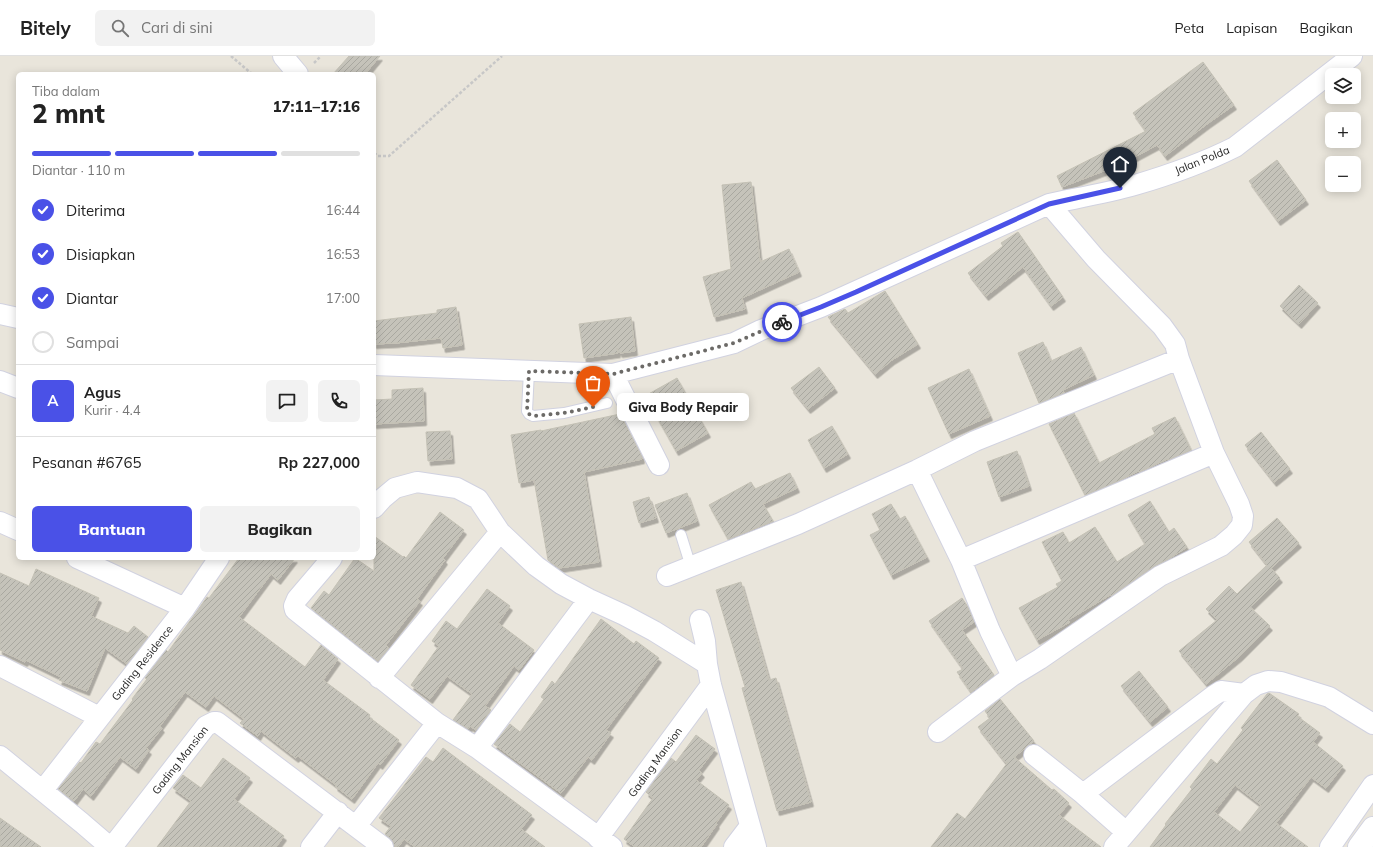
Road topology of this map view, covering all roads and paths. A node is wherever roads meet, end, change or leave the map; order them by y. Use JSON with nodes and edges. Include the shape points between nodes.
{"nodes":[{"id":1,"x":231,"y":56,"type":"edge"},
{"id":2,"x":283,"y":56,"type":"edge"},
{"id":3,"x":502,"y":56,"type":"edge"},
{"id":4,"x":1352,"y":56,"type":"edge"},
{"id":5,"x":250,"y":72,"type":"edge"},
{"id":6,"x":296,"y":72,"type":"edge"},
{"id":7,"x":376,"y":154,"type":"edge"},
{"id":8,"x":1049,"y":204,"type":"junction"},
{"id":9,"x":0,"y":314,"type":"edge"},
{"id":10,"x":16,"y":318,"type":"edge"},
{"id":11,"x":1179,"y":359,"type":"junction"},
{"id":12,"x":376,"y":365,"type":"edge"},
{"id":13,"x":529,"y":371,"type":"junction"},
{"id":14,"x":613,"y":374,"type":"junction"},
{"id":15,"x":0,"y":381,"type":"edge"},
{"id":16,"x":16,"y":387,"type":"edge"},
{"id":17,"x":607,"y":404,"type":"dead end"},
{"id":18,"x":1214,"y":453,"type":"junction"},
{"id":19,"x":660,"y":465,"type":"dead end"},
{"id":20,"x":917,"y":470,"type":"junction"},
{"id":21,"x":376,"y":506,"type":"edge"},
{"id":22,"x":0,"y":522,"type":"edge"},
{"id":23,"x":16,"y":529,"type":"edge"},
{"id":24,"x":500,"y":532,"type":"junction"},
{"id":25,"x":681,"y":535,"type":"dead end"},
{"id":26,"x":81,"y":560,"type":"edge"},
{"id":27,"x":218,"y":560,"type":"edge"},
{"id":28,"x":330,"y":560,"type":"edge"},
{"id":29,"x":961,"y":560,"type":"junction"},
{"id":30,"x":692,"y":567,"type":"junction"},
{"id":31,"x":667,"y":576,"type":"dead end"},
{"id":32,"x":589,"y":600,"type":"junction"},
{"id":33,"x":185,"y":608,"type":"junction"},
{"id":34,"x":700,"y":620,"type":"dead end"},
{"id":35,"x":707,"y":664,"type":"junction"},
{"id":36,"x":0,"y":666,"type":"edge"},
{"id":37,"x":1012,"y":676,"type":"junction"},
{"id":38,"x":379,"y":678,"type":"junction"},
{"id":39,"x":711,"y":685,"type":"junction"},
{"id":40,"x":1244,"y":694,"type":"junction"},
{"id":41,"x":99,"y":717,"type":"junction"},
{"id":42,"x":437,"y":722,"type":"junction"},
{"id":43,"x":1373,"y":724,"type":"edge"},
{"id":44,"x":938,"y":732,"type":"dead end"},
{"id":45,"x":477,"y":748,"type":"junction"},
{"id":46,"x":0,"y":756,"type":"edge"},
{"id":47,"x":1034,"y":756,"type":"dead end"},
{"id":48,"x":1373,"y":785,"type":"edge"},
{"id":49,"x":43,"y":790,"type":"junction"},
{"id":50,"x":1082,"y":794,"type":"junction"},
{"id":51,"x":338,"y":812,"type":"junction"},
{"id":52,"x":356,"y":826,"type":"junction"},
{"id":53,"x":750,"y":826,"type":"junction"},
{"id":54,"x":1373,"y":828,"type":"edge"},
{"id":55,"x":1120,"y":839,"type":"edge"},
{"id":56,"x":605,"y":843,"type":"edge"},
{"id":57,"x":111,"y":847,"type":"edge"},
{"id":58,"x":311,"y":847,"type":"edge"},
{"id":59,"x":383,"y":847,"type":"edge"},
{"id":60,"x":734,"y":847,"type":"edge"},
{"id":61,"x":756,"y":847,"type":"edge"},
{"id":62,"x":1330,"y":847,"type":"edge"},
{"id":63,"x":1359,"y":847,"type":"edge"}],
"edges":[{"from":1,"to":5,"type":"path"},
{"from":2,"to":6,"type":"street"},
{"from":3,"to":7,"type":"path","via":[[389,156]]},
{"from":4,"to":8,"type":"street","name":"Jalan Polda","via":[[1234,147],[1218,156],[1134,185]]},
{"from":8,"to":11,"type":"street","via":[[1096,259],[1162,326],[1175,344]]},
{"from":8,"to":14,"type":"street","name":"Jalan Polda","via":[[828,304],[734,343]]},
{"from":9,"to":10,"type":"street"},
{"from":11,"to":18,"type":"street"},
{"from":11,"to":20,"type":"street","via":[[975,441]]},
{"from":12,"to":13,"type":"street","name":"Jalan Polda"},
{"from":13,"to":14,"type":"street","name":"Jalan Polda"},
{"from":13,"to":17,"type":"lane","via":[[527,411],[533,416],[564,413]]},
{"from":14,"to":19,"type":"street"},
{"from":15,"to":16,"type":"street"},
{"from":18,"to":29,"type":"street"},
{"from":18,"to":37,"type":"street","via":[[1243,516],[1242,525],[1234,536],[1221,546],[1160,576]]},
{"from":20,"to":29,"type":"street"},
{"from":20,"to":30,"type":"street","via":[[798,524]]},
{"from":21,"to":24,"type":"street","via":[[395,488],[417,482],[440,484],[458,488],[478,499]]},
{"from":22,"to":23,"type":"street"},
{"from":24,"to":32,"type":"street","via":[[536,566]]},
{"from":24,"to":38,"type":"street"},
{"from":25,"to":30,"type":"lane"},
{"from":26,"to":33,"type":"street"},
{"from":27,"to":33,"type":"street","name":"Gading Residence"},
{"from":28,"to":38,"type":"street","name":"Gading Mansion","via":[[297,599],[295,610]]},
{"from":29,"to":37,"type":"street","via":[[990,631]]},
{"from":30,"to":31,"type":"street"},
{"from":32,"to":35,"type":"street","via":[[654,631]]},
{"from":32,"to":45,"type":"street"},
{"from":33,"to":41,"type":"street","name":"Gading Residence"},
{"from":34,"to":35,"type":"street"},
{"from":35,"to":39,"type":"street"},
{"from":36,"to":41,"type":"street"},
{"from":37,"to":44,"type":"street"},
{"from":38,"to":42,"type":"street","name":"Gading Mansion"},
{"from":39,"to":53,"type":"street"},
{"from":39,"to":56,"type":"street","name":"Gading Mansion"},
{"from":40,"to":43,"type":"street","via":[[1256,685],[1281,682],[1329,697]]},
{"from":40,"to":50,"type":"street","via":[[1221,691]]},
{"from":40,"to":55,"type":"street"},
{"from":41,"to":49,"type":"street","name":"Gading Residence"},
{"from":42,"to":45,"type":"street","name":"Gading Mansion"},
{"from":42,"to":52,"type":"street"},
{"from":45,"to":56,"type":"street","name":"Gading Mansion"},
{"from":46,"to":49,"type":"street"},
{"from":47,"to":50,"type":"street"},
{"from":48,"to":62,"type":"street"},
{"from":49,"to":57,"type":"street"},
{"from":50,"to":55,"type":"street"},
{"from":51,"to":52,"type":"street","name":"Gading Mansion"},
{"from":51,"to":57,"type":"street","name":"Gading Mansion","via":[[214,722],[206,726]]},
{"from":51,"to":58,"type":"street"},
{"from":52,"to":59,"type":"street","name":"Gading Mansion"},
{"from":53,"to":60,"type":"street"},
{"from":53,"to":61,"type":"street"},
{"from":54,"to":63,"type":"street"}]}
